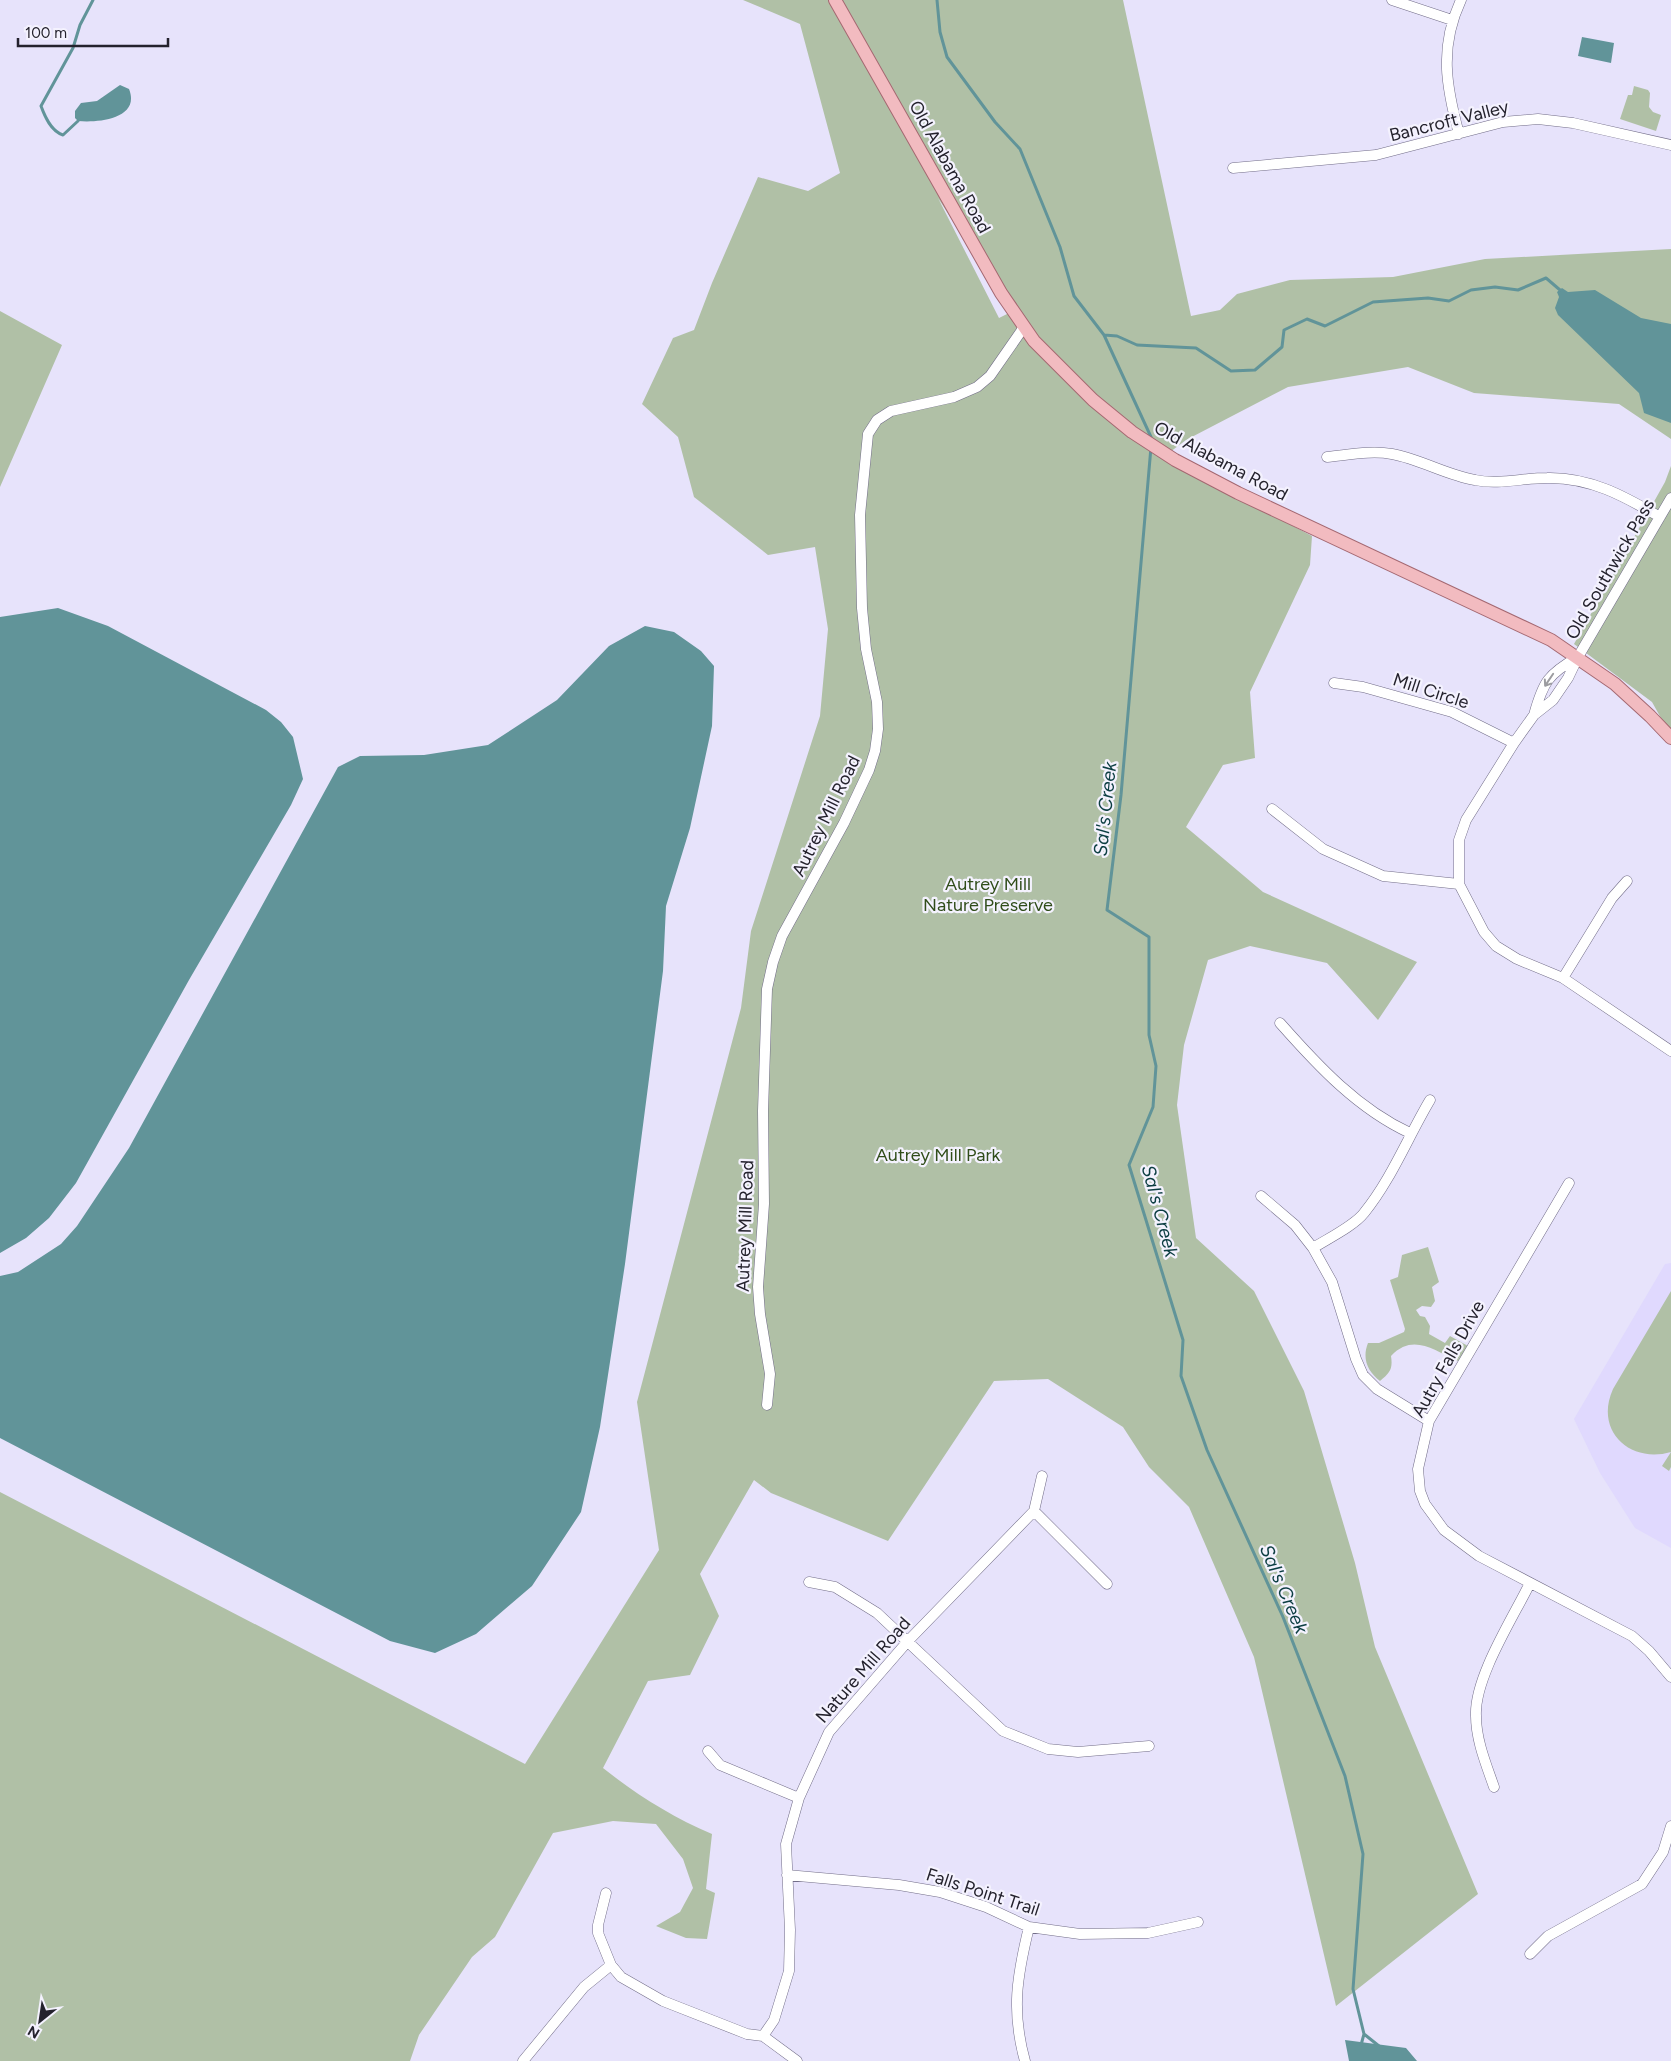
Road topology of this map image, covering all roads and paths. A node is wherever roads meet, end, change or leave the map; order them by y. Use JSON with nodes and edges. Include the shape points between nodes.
{"nodes":[{"id":1,"x":835,"y":0,"type":"edge"},
{"id":2,"x":1392,"y":0,"type":"edge"},
{"id":3,"x":1460,"y":0,"type":"edge"},
{"id":4,"x":1452,"y":20,"type":"junction"},
{"id":5,"x":1459,"y":134,"type":"junction"},
{"id":6,"x":1671,"y":145,"type":"edge"},
{"id":7,"x":1233,"y":168,"type":"dead end"},
{"id":8,"x":1024,"y":327,"type":"junction"},
{"id":9,"x":1327,"y":457,"type":"dead end"},
{"id":10,"x":1671,"y":498,"type":"edge"},
{"id":11,"x":1660,"y":516,"type":"junction"},
{"id":12,"x":1578,"y":657,"type":"junction"},
{"id":13,"x":1334,"y":683,"type":"dead end"},
{"id":14,"x":1671,"y":738,"type":"edge"},
{"id":15,"x":1514,"y":743,"type":"junction"},
{"id":16,"x":1272,"y":810,"type":"dead end"},
{"id":17,"x":1627,"y":881,"type":"dead end"},
{"id":18,"x":1459,"y":884,"type":"junction"},
{"id":19,"x":1562,"y":978,"type":"junction"},
{"id":20,"x":1280,"y":1023,"type":"dead end"},
{"id":21,"x":1671,"y":1051,"type":"edge"},
{"id":22,"x":1430,"y":1100,"type":"dead end"},
{"id":23,"x":1410,"y":1134,"type":"junction"},
{"id":24,"x":1569,"y":1183,"type":"dead end"},
{"id":25,"x":1261,"y":1196,"type":"dead end"},
{"id":26,"x":1313,"y":1248,"type":"junction"},
{"id":27,"x":767,"y":1405,"type":"dead end"},
{"id":28,"x":1429,"y":1421,"type":"junction"},
{"id":29,"x":1042,"y":1476,"type":"dead end"},
{"id":30,"x":1034,"y":1511,"type":"junction"},
{"id":31,"x":809,"y":1582,"type":"dead end"},
{"id":32,"x":1530,"y":1583,"type":"junction"},
{"id":33,"x":1107,"y":1584,"type":"dead end"},
{"id":34,"x":908,"y":1641,"type":"junction"},
{"id":35,"x":1671,"y":1677,"type":"edge"},
{"id":36,"x":1150,"y":1746,"type":"dead end"},
{"id":37,"x":708,"y":1751,"type":"dead end"},
{"id":38,"x":1494,"y":1787,"type":"dead end"},
{"id":39,"x":799,"y":1798,"type":"junction"},
{"id":40,"x":1671,"y":1826,"type":"edge"},
{"id":41,"x":1667,"y":1855,"type":"edge"},
{"id":42,"x":787,"y":1875,"type":"junction"},
{"id":43,"x":606,"y":1894,"type":"dead end"},
{"id":44,"x":1198,"y":1922,"type":"dead end"},
{"id":45,"x":1029,"y":1927,"type":"junction"},
{"id":46,"x":1530,"y":1954,"type":"dead end"},
{"id":47,"x":611,"y":1965,"type":"junction"},
{"id":48,"x":763,"y":2036,"type":"junction"},
{"id":49,"x":523,"y":2061,"type":"edge"},
{"id":50,"x":796,"y":2061,"type":"edge"},
{"id":51,"x":1025,"y":2061,"type":"edge"}],
"edges":[{"from":1,"to":8,"type":"main road","name":"Old Alabama Road","via":[[981,260]]},
{"from":2,"to":4,"type":"street"},
{"from":3,"to":4,"type":"street"},
{"from":4,"to":5,"type":"street","via":[[1446,71]]},
{"from":5,"to":6,"type":"street","name":"Bancroft Valley","via":[[1503,122],[1538,119],[1573,123]]},
{"from":5,"to":7,"type":"street","name":"Bancroft Valley","via":[[1376,155]]},
{"from":8,"to":12,"type":"main road","name":"Old Alabama Road","via":[[1053,362],[1093,400],[1132,432],[1175,460],[1238,493],[1522,625]]},
{"from":8,"to":27,"type":"street","name":"Autrey Mill Road","via":[[990,376],[977,387],[954,398],[891,411],[877,420],[868,434],[860,515],[862,608],[866,649],[877,702],[875,751],[844,823],[782,936],[772,962],[767,989],[764,1204],[758,1287],[770,1374]]},
{"from":9,"to":11,"type":"street","via":[[1390,454],[1451,476],[1478,481],[1578,480],[1615,492]]},
{"from":10,"to":11,"type":"street","name":"Old Southwick Pass"},
{"from":11,"to":12,"type":"street","name":"Old Southwick Pass"},
{"from":12,"to":14,"type":"main road","name":"Old Alabama Road","via":[[1615,684]]},
{"from":12,"to":15,"type":"street","via":[[1556,669],[1540,692],[1534,715]]},
{"from":13,"to":15,"type":"street","name":"Mill Circle","via":[[1363,687],[1452,712]]},
{"from":15,"to":18,"type":"street","via":[[1466,820],[1459,840]]},
{"from":16,"to":18,"type":"street","via":[[1323,849],[1383,876]]},
{"from":17,"to":19,"type":"street","via":[[1612,898]]},
{"from":18,"to":19,"type":"street","via":[[1484,932],[1496,946],[1517,960]]},
{"from":19,"to":21,"type":"street"},
{"from":20,"to":23,"type":"street","via":[[1358,1102],[1385,1122]]},
{"from":22,"to":23,"type":"street"},
{"from":23,"to":26,"type":"street","via":[[1400,1157],[1363,1215]]},
{"from":24,"to":28,"type":"street","name":"Autry Falls Drive"},
{"from":25,"to":26,"type":"street","via":[[1295,1225]]},
{"from":26,"to":28,"type":"street","via":[[1332,1282],[1363,1375],[1377,1389]]},
{"from":28,"to":32,"type":"street","name":"Autry Falls Drive","via":[[1418,1469],[1425,1504],[1444,1530],[1478,1556]]},
{"from":29,"to":30,"type":"street"},
{"from":30,"to":33,"type":"street"},
{"from":30,"to":34,"type":"street","name":"Nature Mill Road"},
{"from":31,"to":34,"type":"street","via":[[835,1587],[877,1613]]},
{"from":32,"to":35,"type":"street","name":"Autry Falls Drive","via":[[1632,1636],[1649,1650]]},
{"from":32,"to":38,"type":"street","via":[[1476,1698],[1481,1748]]},
{"from":34,"to":36,"type":"street","via":[[1004,1731],[1048,1749],[1078,1752]]},
{"from":34,"to":39,"type":"street","name":"Nature Mill Road","via":[[829,1732]]},
{"from":37,"to":39,"type":"street","via":[[720,1765]]},
{"from":39,"to":42,"type":"street","name":"Nature Mill Road","via":[[786,1844]]},
{"from":40,"to":41,"type":"street"},
{"from":41,"to":46,"type":"street","via":[[1642,1884],[1548,1936]]},
{"from":42,"to":45,"type":"street","name":"Falls Point Trail","via":[[940,1892],[986,1907]]},
{"from":42,"to":48,"type":"street","name":"Nature Mill Road","via":[[789,1971],[774,2020]]},
{"from":43,"to":47,"type":"street","via":[[598,1933]]},
{"from":44,"to":45,"type":"street","name":"Falls Point Trail","via":[[1148,1933],[1080,1934]]},
{"from":45,"to":51,"type":"street","via":[[1019,1965],[1015,2002],[1017,2034]]},
{"from":47,"to":48,"type":"street","via":[[621,1977],[663,2001],[747,2034]]},
{"from":47,"to":49,"type":"street","via":[[584,1987]]},
{"from":48,"to":50,"type":"street"}]}
